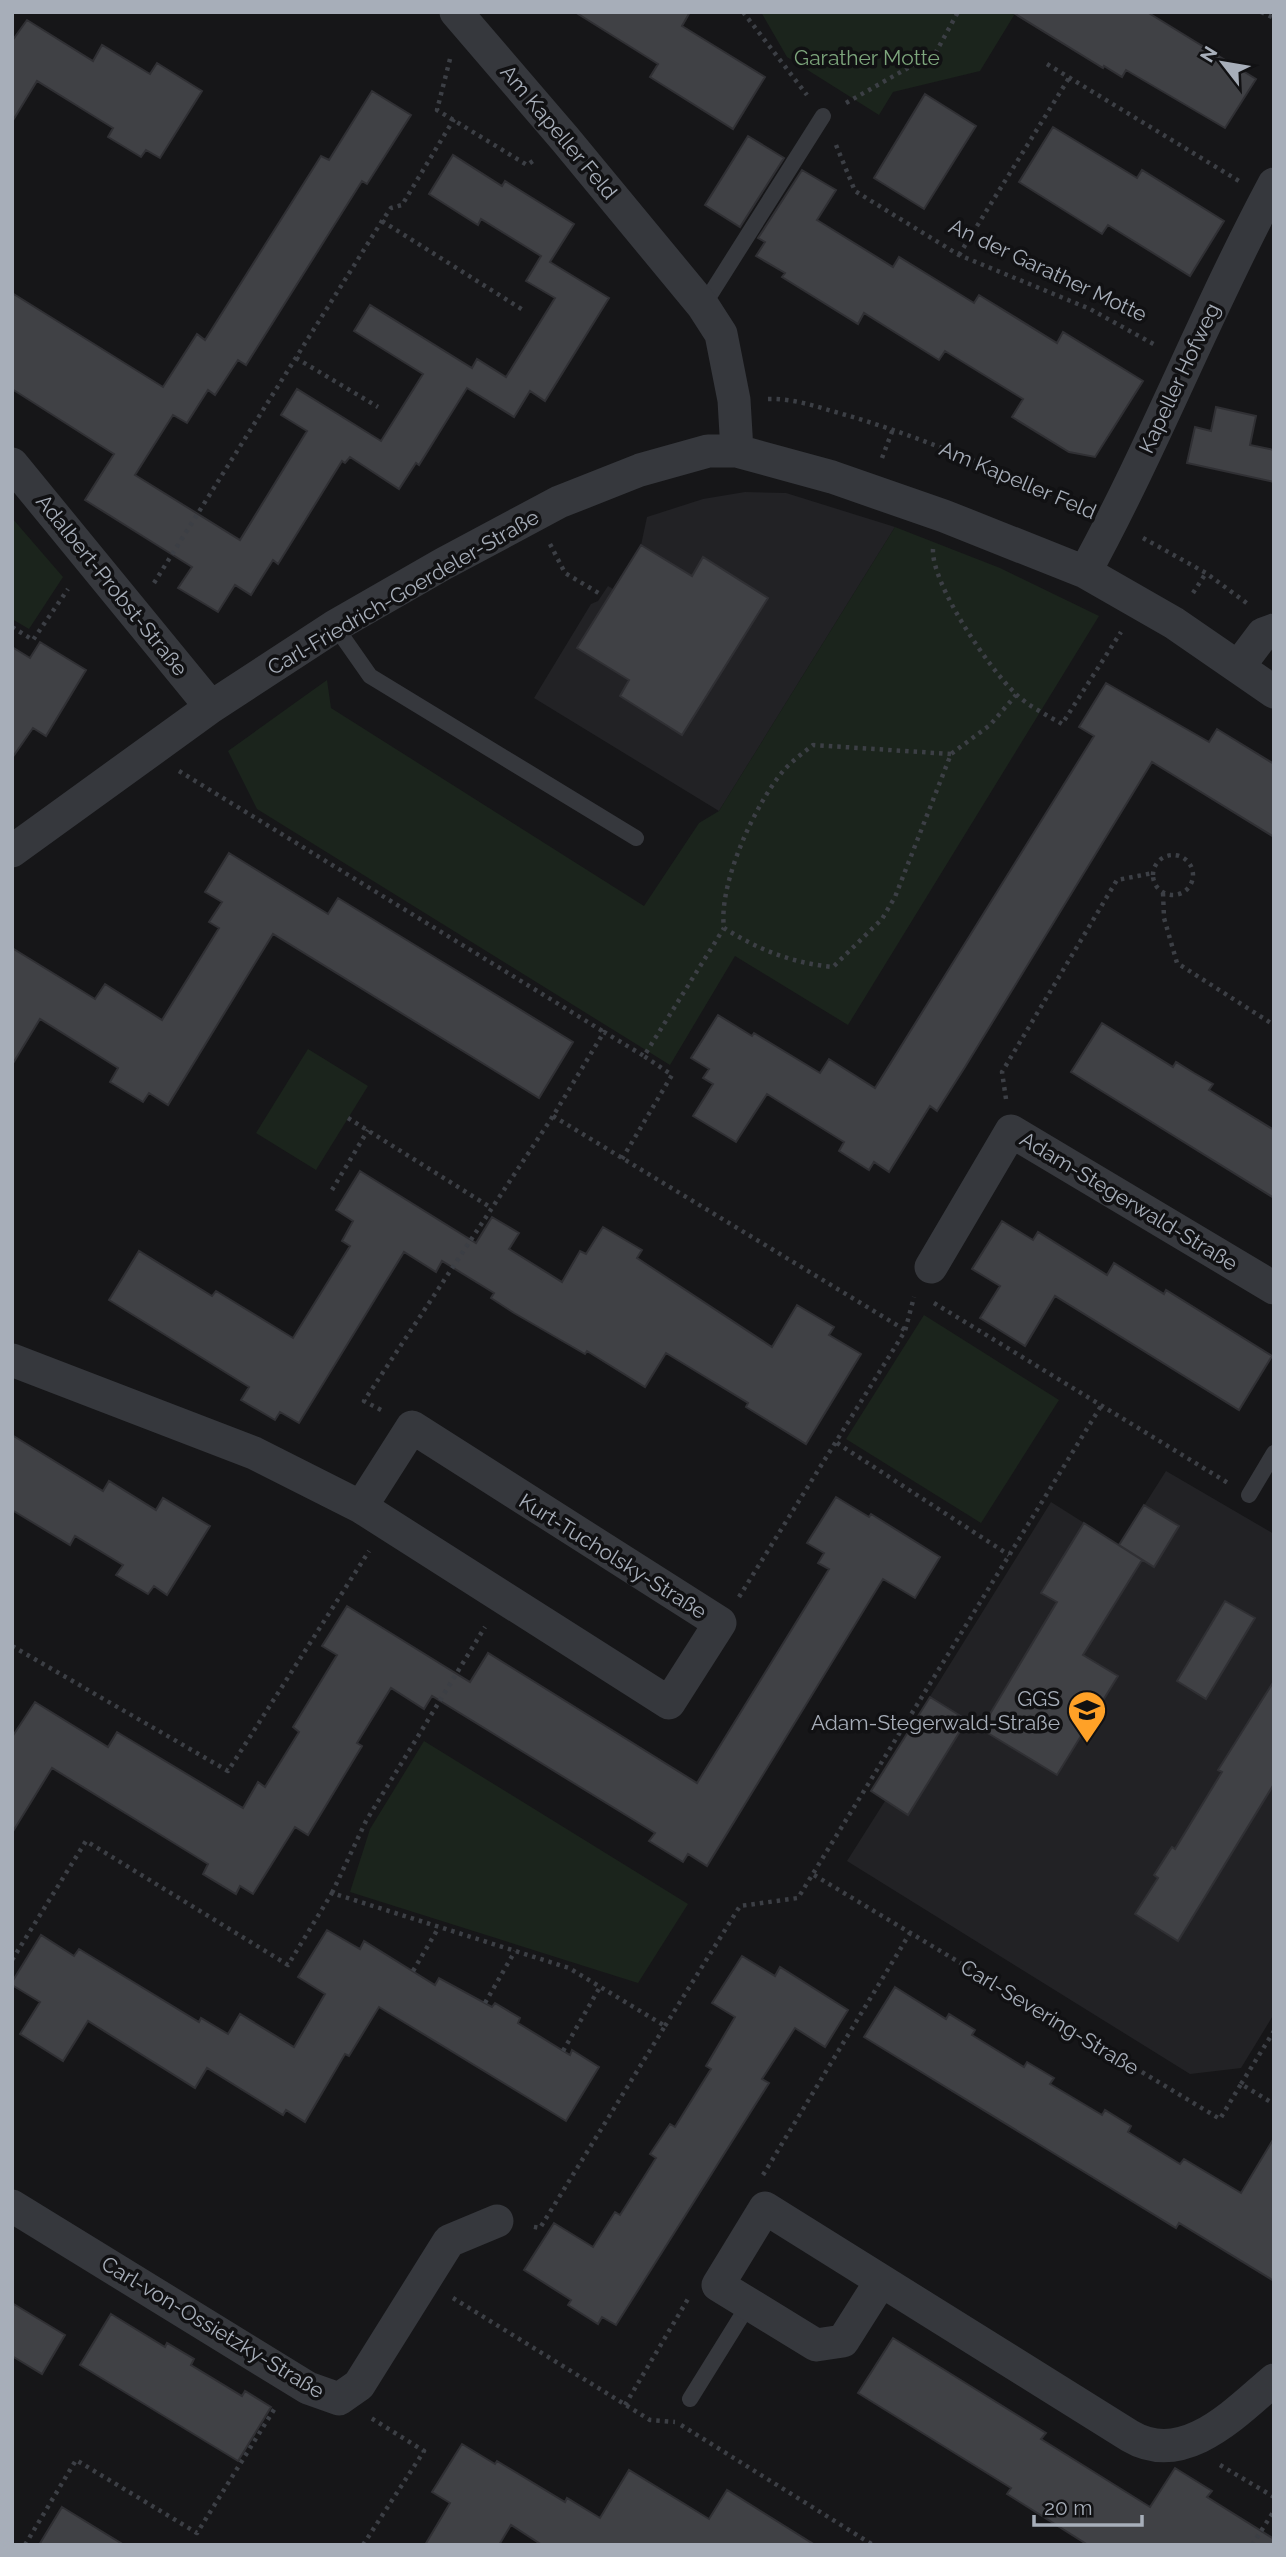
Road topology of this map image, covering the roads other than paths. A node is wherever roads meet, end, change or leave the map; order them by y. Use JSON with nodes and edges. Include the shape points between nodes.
{"nodes":[{"id":1,"x":458,"y":15,"type":"edge"},
{"id":2,"x":823,"y":116,"type":"road end"},
{"id":3,"x":1270,"y":191,"type":"edge"},
{"id":4,"x":703,"y":306,"type":"junction"},
{"id":5,"x":737,"y":450,"type":"junction"},
{"id":6,"x":12,"y":464,"type":"edge"},
{"id":7,"x":1085,"y":572,"type":"junction"},
{"id":8,"x":335,"y":626,"type":"junction"},
{"id":9,"x":1273,"y":627,"type":"edge"},
{"id":10,"x":1239,"y":666,"type":"junction"},
{"id":11,"x":1274,"y":692,"type":"edge"},
{"id":12,"x":211,"y":707,"type":"junction"},
{"id":13,"x":636,"y":838,"type":"dead end"},
{"id":14,"x":12,"y":851,"type":"edge"},
{"id":15,"x":923,"y":1279,"type":"road end"},
{"id":16,"x":1274,"y":1288,"type":"edge"},
{"id":17,"x":12,"y":1360,"type":"edge"},
{"id":18,"x":1274,"y":1453,"type":"edge"},
{"id":19,"x":1249,"y":1495,"type":"road end"},
{"id":20,"x":373,"y":1516,"type":"junction"},
{"id":21,"x":12,"y":2206,"type":"edge"},
{"id":22,"x":497,"y":2221,"type":"road end"},
{"id":23,"x":881,"y":2281,"type":"junction"},
{"id":24,"x":749,"y":2304,"type":"junction"},
{"id":25,"x":1274,"y":2380,"type":"edge"},
{"id":26,"x":690,"y":2399,"type":"road end"}],
"edges":[{"from":1,"to":4,"type":"street","name":"Am Kapeller Feld"},
{"from":2,"to":4,"type":"lane"},
{"from":3,"to":7,"type":"street","name":"Kapeller Hofweg"},
{"from":4,"to":5,"type":"street","name":"Am Kapeller Feld","via":[[722,334]]},
{"from":5,"to":7,"type":"street","name":"Carl-Friedrich-Goerdeler-Straße","via":[[944,516]]},
{"from":5,"to":8,"type":"street","name":"Carl-Friedrich-Goerdeler-Straße","via":[[708,451],[640,470],[535,516]]},
{"from":6,"to":12,"type":"street","name":"Adalbert-Probst-Straße"},
{"from":7,"to":10,"type":"street"},
{"from":8,"to":12,"type":"street","name":"Carl-Friedrich-Goerdeler-Straße"},
{"from":8,"to":13,"type":"lane","via":[[370,676]]},
{"from":9,"to":10,"type":"street"},
{"from":10,"to":11,"type":"street"},
{"from":12,"to":14,"type":"street","name":"Carl-Friedrich-Goerdeler-Straße"},
{"from":15,"to":16,"type":"street","name":"Adam-Stegerwald-Straße","via":[[1011,1131]]},
{"from":17,"to":20,"type":"street","name":"Kurt-Tucholsky-Straße","via":[[254,1453]]},
{"from":18,"to":19,"type":"lane"},
{"from":20,"to":20,"type":"street","name":"Kurt-Tucholsky-Straße","via":[[669,1703],[720,1623],[412,1427]]},
{"from":21,"to":22,"type":"street","name":"Carl-von-Ossietzky-Straße","via":[[293,2379],[339,2399],[359,2385],[449,2241]]},
{"from":23,"to":24,"type":"street","via":[[843,2342],[816,2345]]},
{"from":23,"to":24,"type":"street","via":[[765,2208],[718,2285]]},
{"from":23,"to":25,"type":"street","via":[[1138,2441],[1172,2446],[1216,2429]]},
{"from":24,"to":26,"type":"lane"}]}
